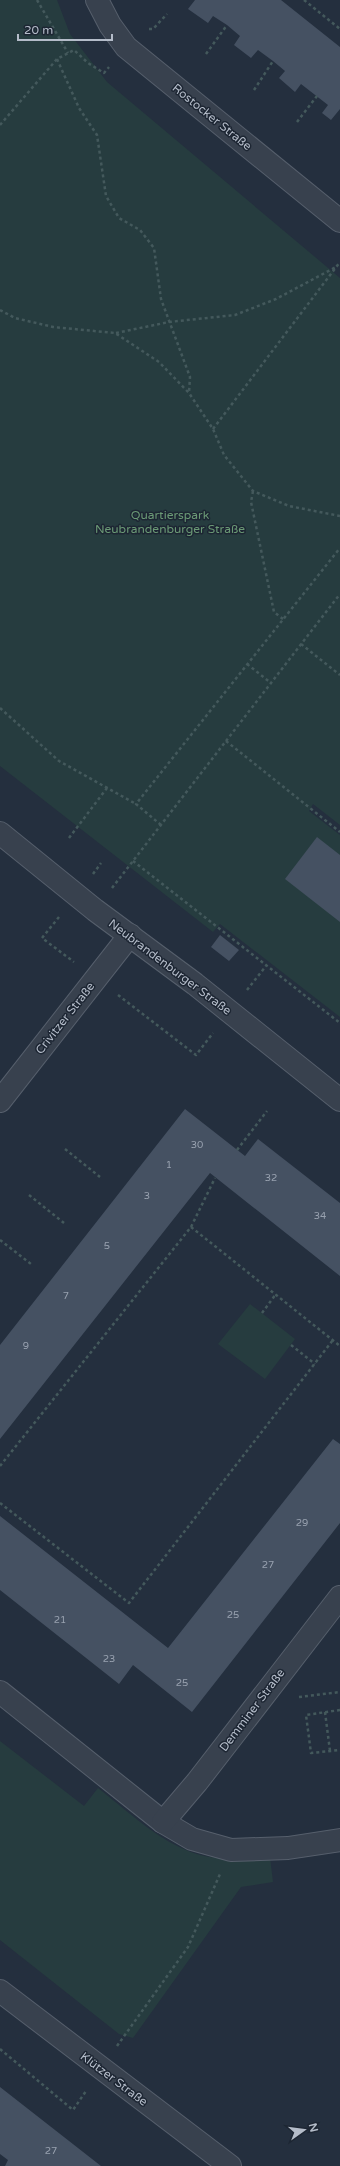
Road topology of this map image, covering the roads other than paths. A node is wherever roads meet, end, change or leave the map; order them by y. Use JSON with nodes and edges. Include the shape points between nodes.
{"nodes":[{"id":1,"x":97,"y":0,"type":"edge"},
{"id":2,"x":340,"y":222,"type":"edge"},
{"id":3,"x":0,"y":833,"type":"edge"},
{"id":4,"x":130,"y":935,"type":"junction"},
{"id":5,"x":340,"y":1100,"type":"edge"},
{"id":6,"x":0,"y":1101,"type":"edge"},
{"id":7,"x":340,"y":1597,"type":"edge"},
{"id":8,"x":0,"y":1692,"type":"edge"},
{"id":9,"x":162,"y":1822,"type":"junction"},
{"id":10,"x":340,"y":1840,"type":"edge"},
{"id":11,"x":0,"y":1991,"type":"edge"},
{"id":12,"x":230,"y":2166,"type":"edge"}],
"edges":[{"from":1,"to":2,"type":"street","name":"Rostocker Straße","via":[[110,25],[126,47]]},
{"from":3,"to":4,"type":"street","name":"Neubrandenburger Straße"},
{"from":4,"to":5,"type":"street","name":"Neubrandenburger Straße"},
{"from":4,"to":6,"type":"street","name":"Crivitzer Straße"},
{"from":7,"to":9,"type":"street","name":"Demminer Straße","via":[[197,1782]]},
{"from":8,"to":9,"type":"street"},
{"from":9,"to":10,"type":"street","via":[[192,1839],[230,1850],[288,1848]]},
{"from":11,"to":12,"type":"street","name":"Klützer Straße"}]}
